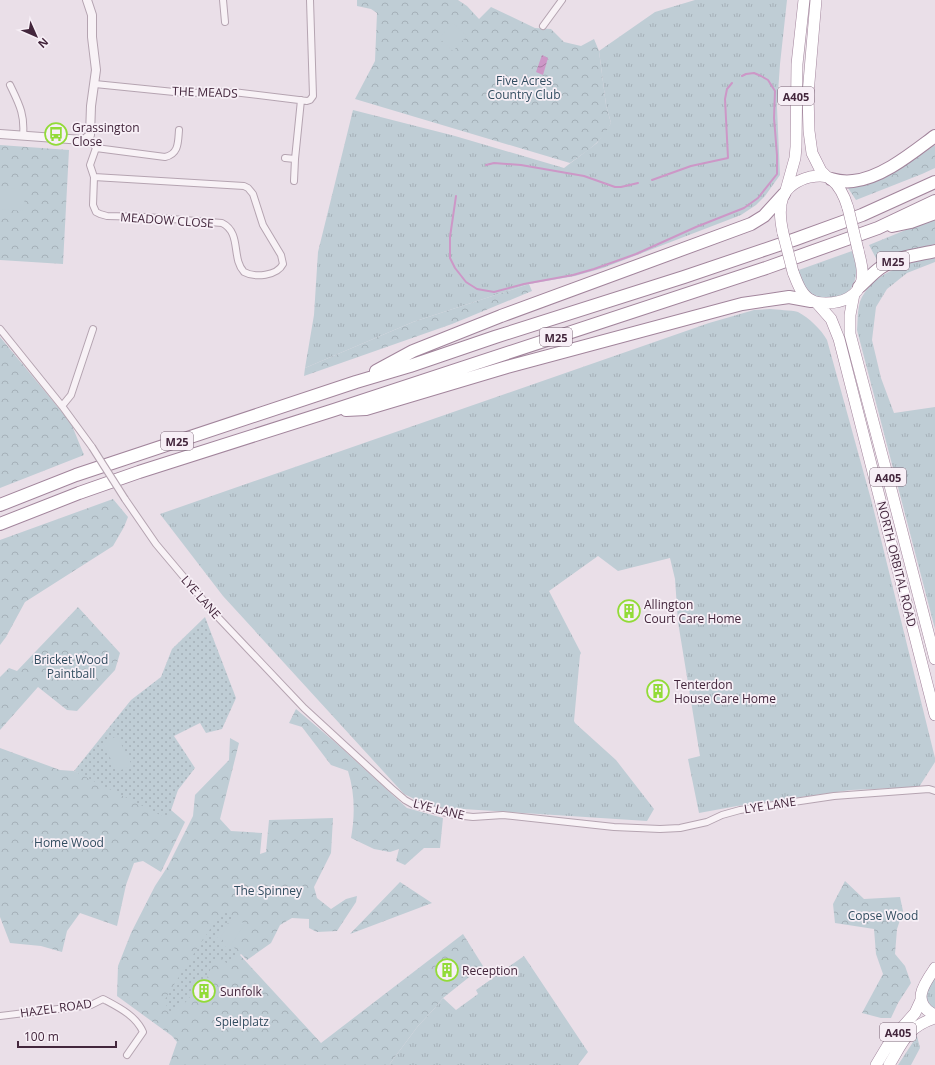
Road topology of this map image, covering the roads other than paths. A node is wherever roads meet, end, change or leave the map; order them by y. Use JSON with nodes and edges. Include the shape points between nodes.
{"nodes":[{"id":1,"x":87,"y":0,"type":"edge"},
{"id":2,"x":223,"y":0,"type":"edge"},
{"id":3,"x":310,"y":0,"type":"edge"},
{"id":4,"x":562,"y":0,"type":"edge"},
{"id":5,"x":804,"y":0,"type":"edge"},
{"id":6,"x":816,"y":0,"type":"edge"},
{"id":7,"x":225,"y":22,"type":"dead end"},
{"id":8,"x":543,"y":26,"type":"dead end"},
{"id":9,"x":95,"y":84,"type":"junction"},
{"id":10,"x":10,"y":85,"type":"dead end"},
{"id":11,"x":301,"y":100,"type":"junction"},
{"id":12,"x":179,"y":130,"type":"dead end"},
{"id":13,"x":0,"y":134,"type":"edge"},
{"id":14,"x":23,"y":136,"type":"junction"},
{"id":15,"x":935,"y":136,"type":"edge"},
{"id":16,"x":88,"y":137,"type":"junction"},
{"id":17,"x":96,"y":148,"type":"junction"},
{"id":18,"x":285,"y":158,"type":"dead end"},
{"id":19,"x":295,"y":159,"type":"junction"},
{"id":20,"x":94,"y":177,"type":"junction"},
{"id":21,"x":829,"y":178,"type":"junction"},
{"id":22,"x":294,"y":181,"type":"dead end"},
{"id":23,"x":935,"y":182,"type":"edge"},
{"id":24,"x":785,"y":192,"type":"junction"},
{"id":25,"x":935,"y":201,"type":"edge"},
{"id":26,"x":935,"y":213,"type":"edge"},
{"id":27,"x":878,"y":228,"type":"junction"},
{"id":28,"x":935,"y":250,"type":"edge"},
{"id":29,"x":857,"y":291,"type":"junction"},
{"id":30,"x":814,"y":301,"type":"junction"},
{"id":31,"x":0,"y":329,"type":"edge"},
{"id":32,"x":93,"y":329,"type":"dead end"},
{"id":33,"x":356,"y":382,"type":"junction"},
{"id":34,"x":62,"y":406,"type":"junction"},
{"id":35,"x":334,"y":410,"type":"junction"},
{"id":36,"x":0,"y":504,"type":"edge"},
{"id":37,"x":0,"y":524,"type":"edge"},
{"id":38,"x":935,"y":659,"type":"edge"},
{"id":39,"x":935,"y":715,"type":"edge"},
{"id":40,"x":935,"y":786,"type":"edge"},
{"id":41,"x":932,"y":790,"type":"edge"},
{"id":42,"x":935,"y":968,"type":"edge"},
{"id":43,"x":921,"y":1000,"type":"junction"},
{"id":44,"x":935,"y":1015,"type":"edge"},
{"id":45,"x":0,"y":1016,"type":"edge"},
{"id":46,"x":935,"y":1018,"type":"edge"},
{"id":47,"x":127,"y":1054,"type":"dead end"},
{"id":48,"x":876,"y":1065,"type":"edge"},
{"id":49,"x":889,"y":1065,"type":"edge"}],
"edges":[{"from":1,"to":9,"type":"street","via":[[92,15]]},
{"from":2,"to":7,"type":"street"},
{"from":3,"to":11,"type":"street","name":"THE MEADS","via":[[313,96],[310,100]]},
{"from":4,"to":8,"type":"street"},
{"from":5,"to":24,"type":"highway","number":"A405","via":[[797,64],[795,152]]},
{"from":6,"to":21,"type":"highway","number":"A405","via":[[808,94],[809,131],[812,153],[821,171]]},
{"from":9,"to":11,"type":"street","name":"THE MEADS","via":[[184,92],[233,92]]},
{"from":9,"to":16,"type":"street"},
{"from":10,"to":14,"type":"street","via":[[21,107]]},
{"from":11,"to":19,"type":"street"},
{"from":12,"to":17,"type":"street","via":[[177,149],[166,157]]},
{"from":13,"to":14,"type":"street"},
{"from":14,"to":16,"type":"street","via":[[83,140]]},
{"from":15,"to":21,"type":"highway","via":[[900,161],[870,177],[852,182]]},
{"from":16,"to":17,"type":"street"},
{"from":17,"to":20,"type":"street","name":"MEADOW CLOSE","via":[[90,165]]},
{"from":18,"to":19,"type":"street"},
{"from":19,"to":22,"type":"street"},
{"from":20,"to":20,"type":"street","name":"MEADOW CLOSE","via":[[244,186],[253,194],[262,225],[281,255],[283,264],[279,269],[255,276],[244,272],[238,262],[232,231],[222,223],[100,214],[93,205]]},
{"from":21,"to":24,"type":"highway","via":[[804,179]]},
{"from":21,"to":29,"type":"highway","bridge":true,"via":[[841,190],[848,208],[863,273]]},
{"from":23,"to":33,"type":"highway","number":"M25","via":[[796,239]]},
{"from":24,"to":30,"type":"highway","bridge":true,"via":[[780,219],[793,272],[802,292]]},
{"from":24,"to":33,"type":"highway","number":"M25","via":[[764,216],[751,224],[413,351]]},
{"from":25,"to":27,"type":"highway","number":"M25"},
{"from":26,"to":27,"type":"highway","via":[[911,222]]},
{"from":27,"to":35,"type":"highway","number":"M25","via":[[766,268]]},
{"from":28,"to":29,"type":"highway","number":"M25","via":[[893,261],[877,270]]},
{"from":29,"to":30,"type":"highway","via":[[849,298],[838,302]]},
{"from":29,"to":38,"type":"highway","name":"NORTH ORBITAL ROAD","number":"A405","via":[[850,315],[851,341]]},
{"from":30,"to":35,"type":"highway","number":"M25","via":[[789,297],[742,304],[507,367],[366,409]]},
{"from":30,"to":39,"type":"highway","name":"NORTH ORBITAL ROAD","number":"A405","via":[[831,319],[839,339]]},
{"from":31,"to":34,"type":"street"},
{"from":32,"to":34,"type":"street","via":[[71,395]]},
{"from":33,"to":36,"type":"highway","number":"M25","via":[[76,475]]},
{"from":34,"to":41,"type":"street","name":"LYE LANE","bridge":true,"via":[[156,544],[214,613],[298,703],[391,788],[414,805],[467,816],[503,816],[660,829],[707,822],[740,810],[826,797]]},
{"from":35,"to":37,"type":"highway","number":"M25","via":[[119,479]]},
{"from":40,"to":41,"type":"street","name":"LYE LANE"},
{"from":42,"to":43,"type":"highway","via":[[922,989]]},
{"from":43,"to":44,"type":"highway","via":[[927,1010]]},
{"from":43,"to":48,"type":"highway","number":"A405","via":[[915,1013],[891,1040]]},
{"from":45,"to":47,"type":"street","name":"HAZEL ROAD","via":[[91,1005],[106,1000],[126,1012],[143,1032]]},
{"from":46,"to":49,"type":"highway","number":"A405","via":[[914,1028]]}]}
